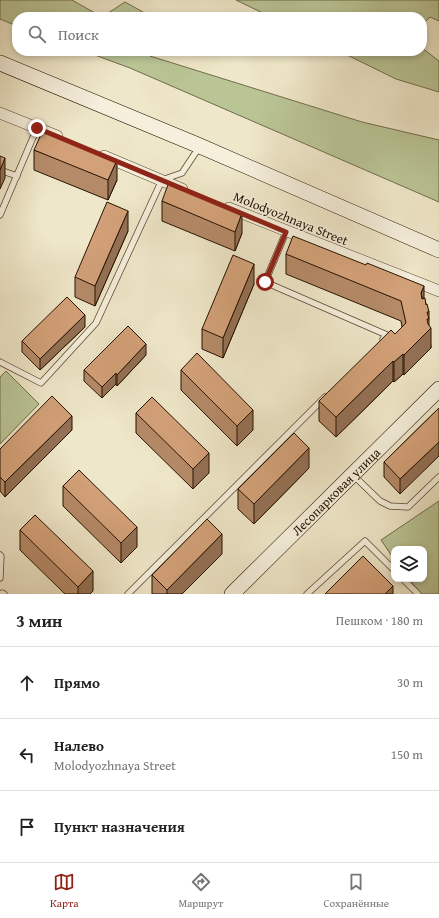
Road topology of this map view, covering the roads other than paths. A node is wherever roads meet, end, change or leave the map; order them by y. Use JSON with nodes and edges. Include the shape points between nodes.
{"nodes":[{"id":1,"x":0,"y":63,"type":"edge"},
{"id":2,"x":0,"y":113,"type":"edge"},
{"id":3,"x":37,"y":128,"type":"junction"},
{"id":4,"x":64,"y":140,"type":"edge"},
{"id":5,"x":200,"y":146,"type":"junction"},
{"id":6,"x":92,"y":151,"type":"edge"},
{"id":7,"x":0,"y":170,"type":"edge"},
{"id":8,"x":17,"y":176,"type":"junction"},
{"id":9,"x":162,"y":180,"type":"junction"},
{"id":10,"x":191,"y":192,"type":"edge"},
{"id":11,"x":220,"y":204,"type":"edge"},
{"id":12,"x":0,"y":216,"type":"edge"},
{"id":13,"x":286,"y":232,"type":"junction"},
{"id":14,"x":439,"y":250,"type":"edge"},
{"id":15,"x":439,"y":291,"type":"edge"},
{"id":16,"x":376,"y":346,"type":"edge"},
{"id":17,"x":0,"y":362,"type":"edge"},
{"id":18,"x":439,"y":389,"type":"edge"},
{"id":19,"x":331,"y":391,"type":"edge"},
{"id":20,"x":352,"y":475,"type":"junction"},
{"id":21,"x":439,"y":477,"type":"edge"},
{"id":22,"x":0,"y":555,"type":"edge"},
{"id":23,"x":391,"y":567,"type":"edge"},
{"id":24,"x":0,"y":578,"type":"edge"},
{"id":25,"x":406,"y":582,"type":"edge"},
{"id":26,"x":238,"y":592,"type":"edge"},
{"id":27,"x":1,"y":594,"type":"edge"},
{"id":28,"x":4,"y":594,"type":"edge"},
{"id":29,"x":128,"y":594,"type":"edge"},
{"id":30,"x":307,"y":594,"type":"edge"},
{"id":31,"x":418,"y":594,"type":"edge"}],
"edges":[{"from":1,"to":5,"type":"street"},
{"from":2,"to":3,"type":"street"},
{"from":3,"to":4,"type":"street"},
{"from":3,"to":8,"type":"lane"},
{"from":5,"to":9,"type":"lane","via":[[182,173]]},
{"from":5,"to":14,"type":"street"},
{"from":6,"to":9,"type":"street"},
{"from":7,"to":8,"type":"lane"},
{"from":8,"to":12,"type":"lane"},
{"from":9,"to":10,"type":"street"},
{"from":9,"to":17,"type":"lane","via":[[96,324],[41,382]]},
{"from":11,"to":13,"type":"street","name":"Molodyozhnaya Street"},
{"from":13,"to":15,"type":"street","name":"Molodyozhnaya Street"},
{"from":13,"to":16,"type":"lane","via":[[265,282],[387,335]]},
{"from":18,"to":20,"type":"street","name":"Лесопарковая улица"},
{"from":19,"to":29,"type":"lane"},
{"from":20,"to":21,"type":"lane","via":[[380,501],[390,506],[408,506]]},
{"from":20,"to":26,"type":"street","name":"Лесопарковая улица"},
{"from":22,"to":24,"type":"lane"},
{"from":23,"to":30,"type":"lane","via":[[365,541]]},
{"from":25,"to":31,"type":"lane"},
{"from":27,"to":28,"type":"lane"}]}
